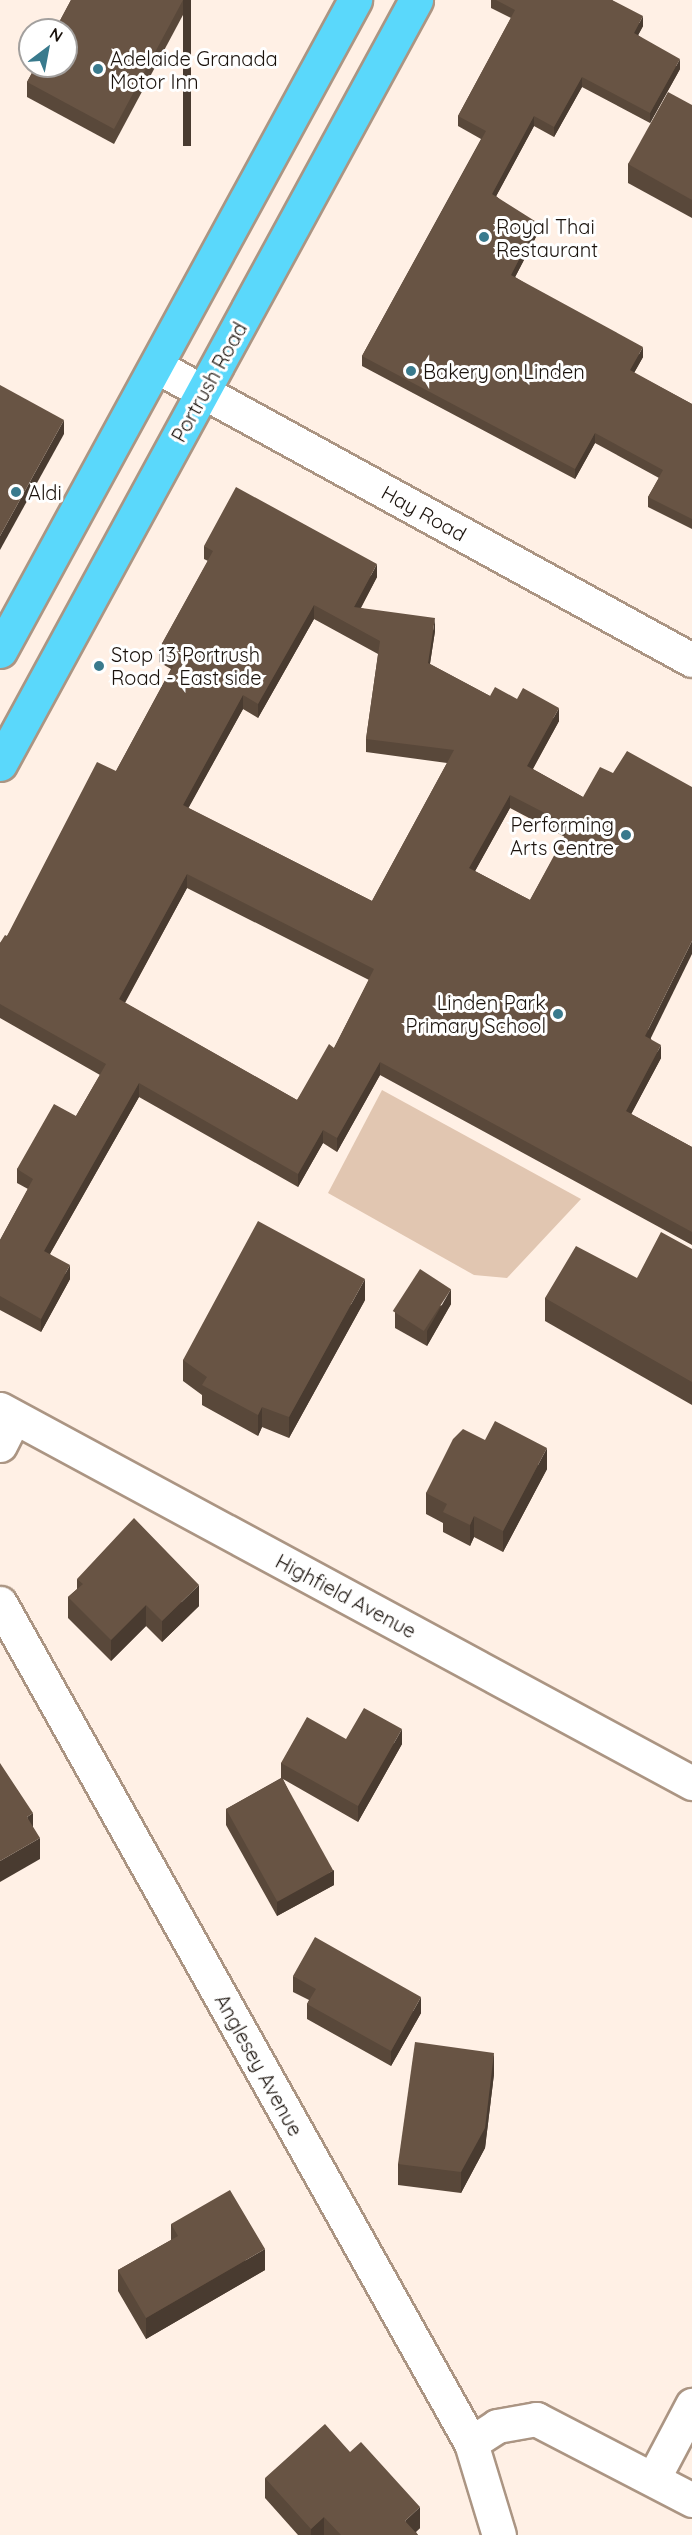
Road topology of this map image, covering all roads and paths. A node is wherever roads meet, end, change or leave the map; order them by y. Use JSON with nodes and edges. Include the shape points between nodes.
{"nodes":[{"id":1,"x":355,"y":0,"type":"edge"},
{"id":2,"x":416,"y":0,"type":"edge"},
{"id":3,"x":156,"y":366,"type":"junction"},
{"id":4,"x":204,"y":392,"type":"junction"},
{"id":5,"x":0,"y":651,"type":"edge"},
{"id":6,"x":692,"y":660,"type":"edge"},
{"id":7,"x":0,"y":764,"type":"edge"},
{"id":8,"x":5,"y":1424,"type":"edge"},
{"id":9,"x":0,"y":1603,"type":"edge"},
{"id":10,"x":692,"y":1783,"type":"edge"},
{"id":11,"x":692,"y":2405,"type":"edge"},
{"id":12,"x":471,"y":2444,"type":"junction"},
{"id":13,"x":653,"y":2480,"type":"junction"},
{"id":14,"x":692,"y":2500,"type":"edge"},
{"id":15,"x":499,"y":2535,"type":"edge"}],
"edges":[{"from":1,"to":3,"type":"highway"},
{"from":2,"to":4,"type":"highway","name":"Portrush Road"},
{"from":3,"to":4,"type":"street","name":"Hay Road"},
{"from":3,"to":5,"type":"highway"},
{"from":4,"to":6,"type":"street","name":"Hay Road"},
{"from":4,"to":7,"type":"highway","name":"Portrush Road"},
{"from":8,"to":10,"type":"street","name":"Highfield Avenue"},
{"from":9,"to":12,"type":"street","name":"Anglesey Avenue"},
{"from":11,"to":13,"type":"street"},
{"from":12,"to":13,"type":"street","via":[[497,2426],[536,2420]]},
{"from":12,"to":15,"type":"street","name":"Anglesey Avenue"},
{"from":13,"to":14,"type":"street"}]}
